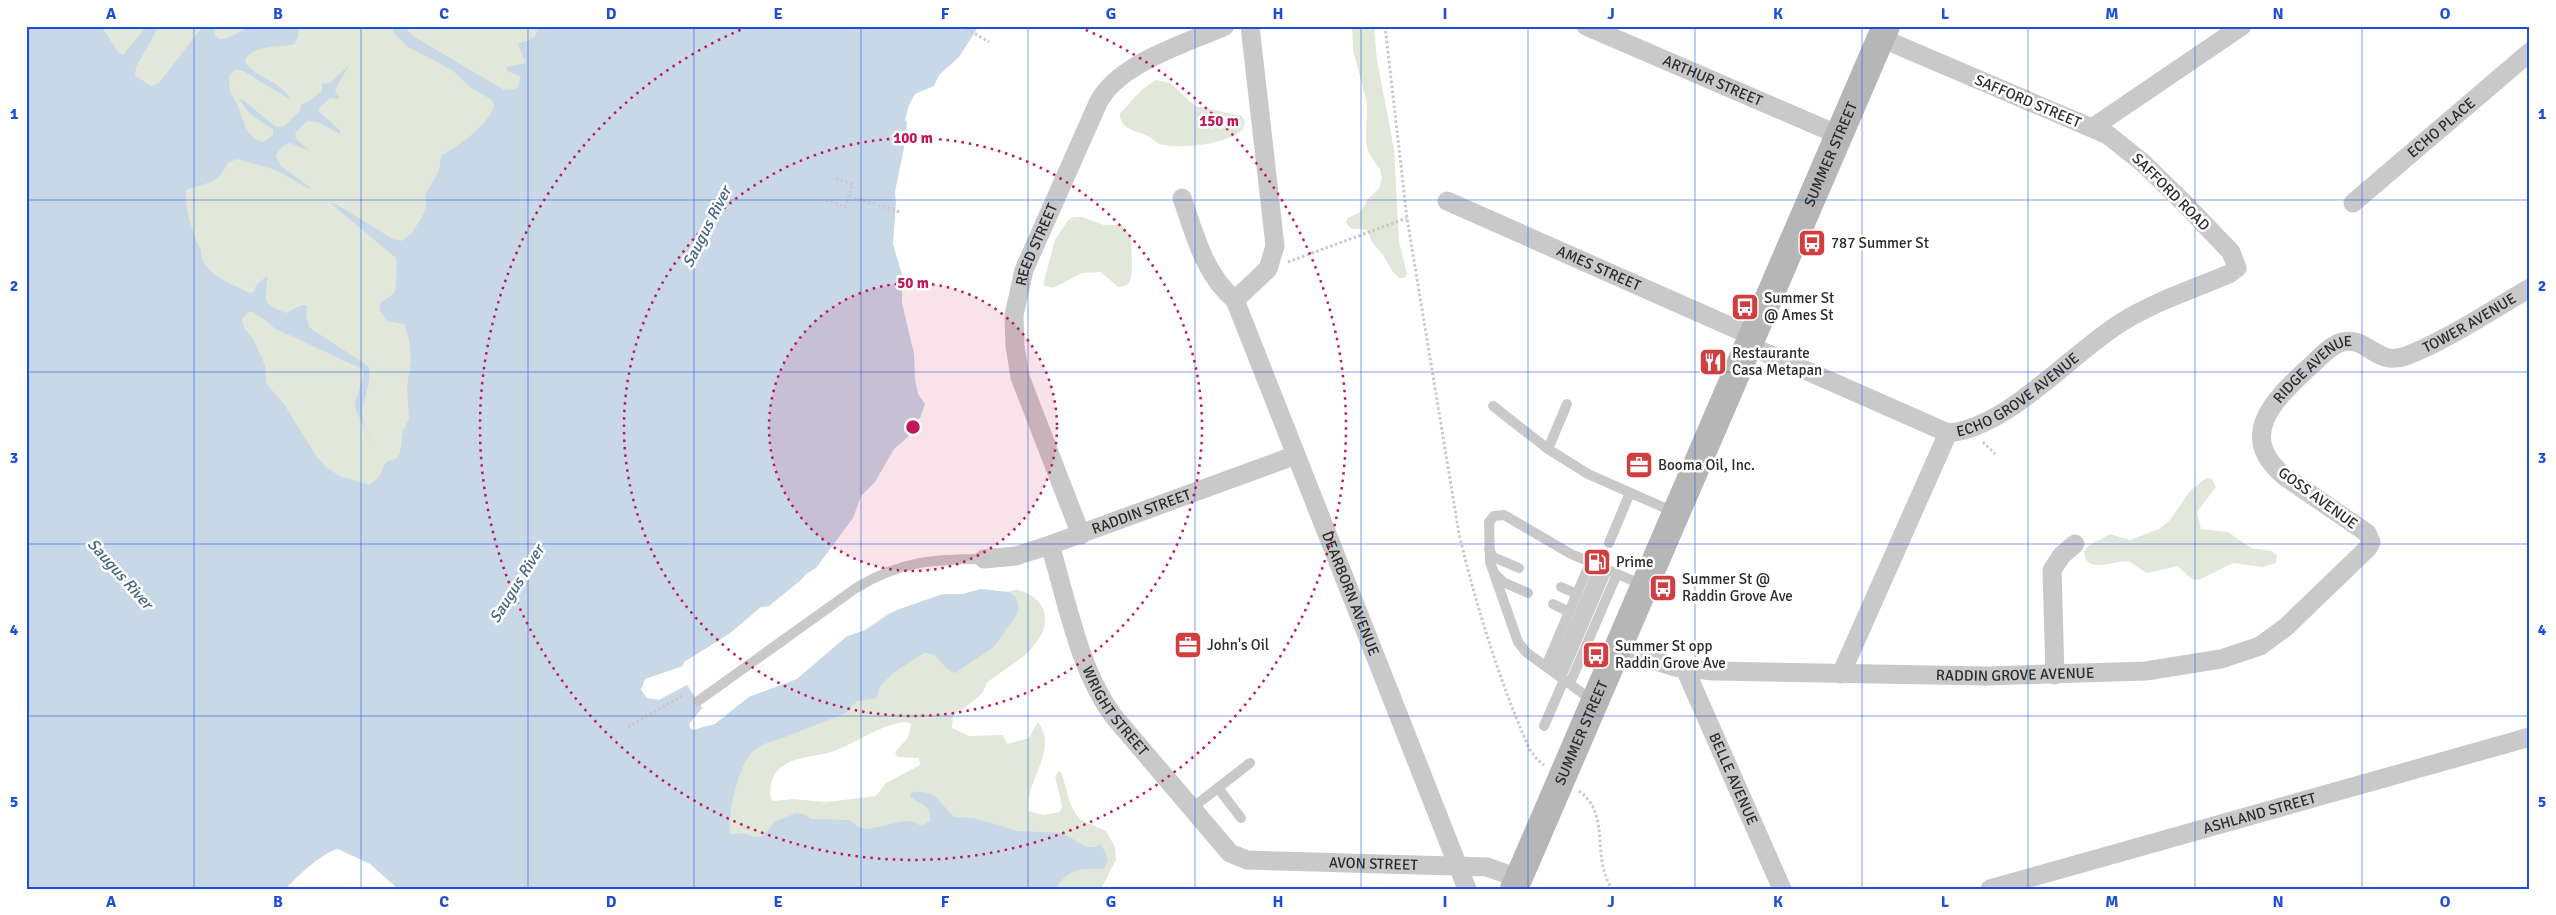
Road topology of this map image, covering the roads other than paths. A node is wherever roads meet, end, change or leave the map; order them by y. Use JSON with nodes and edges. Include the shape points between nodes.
{"nodes":[{"id":1,"x":1225,"y":26,"type":"edge"},
{"id":2,"x":1250,"y":26,"type":"edge"},
{"id":3,"x":1586,"y":26,"type":"edge"},
{"id":4,"x":2242,"y":26,"type":"edge"},
{"id":5,"x":1883,"y":32,"type":"edge"},
{"id":6,"x":2530,"y":52,"type":"edge"},
{"id":7,"x":2092,"y":128,"type":"junction"},
{"id":8,"x":1839,"y":135,"type":"junction"},
{"id":9,"x":1182,"y":198,"type":"dead end"},
{"id":10,"x":1447,"y":201,"type":"dead end"},
{"id":11,"x":2353,"y":203,"type":"dead end"},
{"id":12,"x":2236,"y":269,"type":"joint"},
{"id":13,"x":2530,"y":288,"type":"edge"},
{"id":14,"x":1235,"y":300,"type":"junction"},
{"id":15,"x":1750,"y":340,"type":"junction"},
{"id":16,"x":2406,"y":356,"type":"joint"},
{"id":17,"x":1567,"y":404,"type":"dead end"},
{"id":18,"x":1493,"y":406,"type":"dead end"},
{"id":19,"x":1948,"y":433,"type":"junction"},
{"id":20,"x":1548,"y":449,"type":"junction"},
{"id":21,"x":2266,"y":454,"type":"joint"},
{"id":22,"x":1296,"y":455,"type":"junction"},
{"id":23,"x":1630,"y":493,"type":"junction"},
{"id":24,"x":1675,"y":512,"type":"junction"},
{"id":25,"x":1081,"y":534,"type":"junction"},
{"id":26,"x":2370,"y":540,"type":"joint"},
{"id":27,"x":1609,"y":543,"type":"dead end"},
{"id":28,"x":2075,"y":544,"type":"dead end"},
{"id":29,"x":1050,"y":545,"type":"junction"},
{"id":30,"x":1488,"y":548,"type":"junction"},
{"id":31,"x":984,"y":559,"type":"joint"},
{"id":32,"x":1492,"y":567,"type":"junction"},
{"id":33,"x":1518,"y":568,"type":"dead end"},
{"id":34,"x":1604,"y":568,"type":"junction"},
{"id":35,"x":1644,"y":585,"type":"junction"},
{"id":36,"x":1561,"y":587,"type":"dead end"},
{"id":37,"x":1528,"y":594,"type":"dead end"},
{"id":38,"x":1577,"y":594,"type":"junction"},
{"id":39,"x":1553,"y":604,"type":"dead end"},
{"id":40,"x":1569,"y":612,"type":"junction"},
{"id":41,"x":1616,"y":649,"type":"junction"},
{"id":42,"x":1686,"y":670,"type":"junction"},
{"id":43,"x":1841,"y":674,"type":"junction"},
{"id":44,"x":2054,"y":675,"type":"junction"},
{"id":45,"x":1559,"y":676,"type":"junction"},
{"id":46,"x":698,"y":701,"type":"dead end"},
{"id":47,"x":1594,"y":701,"type":"junction"},
{"id":48,"x":1544,"y":726,"type":"dead end"},
{"id":49,"x":2530,"y":738,"type":"edge"},
{"id":50,"x":1250,"y":763,"type":"dead end"},
{"id":51,"x":1218,"y":788,"type":"junction"},
{"id":52,"x":1192,"y":808,"type":"junction"},
{"id":53,"x":1241,"y":818,"type":"dead end"},
{"id":54,"x":1228,"y":851,"type":"joint"},
{"id":55,"x":1458,"y":867,"type":"junction"},
{"id":56,"x":1516,"y":883,"type":"edge"},
{"id":57,"x":1467,"y":889,"type":"edge"},
{"id":58,"x":1782,"y":889,"type":"edge"},
{"id":59,"x":1990,"y":889,"type":"edge"}],
"edges":[{"from":1,"to":25,"type":"street","name":"REED STREET","via":[[1126,71],[1110,85],[1098,103],[1019,285],[1014,323],[1017,362]]},
{"from":2,"to":14,"type":"street","via":[[1274,241],[1272,261],[1264,274]]},
{"from":3,"to":8,"type":"street","name":"ARTHUR STREET"},
{"from":4,"to":7,"type":"street","name":"SAFFORD STREET"},
{"from":5,"to":7,"type":"street","name":"SAFFORD STREET"},
{"from":5,"to":8,"type":"main road","name":"SUMMER STREET"},
{"from":6,"to":11,"type":"street","name":"ECHO PLACE"},
{"from":7,"to":12,"type":"street","name":"SAFFORD ROAD","via":[[2117,141],[2162,181],[2231,252]]},
{"from":8,"to":15,"type":"main road","name":"SUMMER STREET"},
{"from":9,"to":14,"type":"street","name":"DEARBORN AVENUE","via":[[1207,266],[1221,288]]},
{"from":10,"to":15,"type":"street","name":"AMES STREET"},
{"from":12,"to":19,"type":"street","name":"ECHO GROVE AVENUE","via":[[2128,319],[1989,420],[1973,428]]},
{"from":13,"to":16,"type":"street","name":"TOWER AVENUE"},
{"from":14,"to":22,"type":"street","name":"DEARBORN AVENUE"},
{"from":15,"to":19,"type":"street","name":"AMES STREET"},
{"from":15,"to":24,"type":"main road","name":"SUMMER STREET"},
{"from":16,"to":21,"type":"street","name":"RIDGE AVENUE","via":[[2386,359],[2353,342],[2334,346],[2286,389],[2267,413],[2261,429]]},
{"from":17,"to":20,"type":"lane"},
{"from":18,"to":20,"type":"lane"},
{"from":19,"to":43,"type":"street","name":"ECHO GROVE AVENUE"},
{"from":20,"to":23,"type":"lane","via":[[1601,481]]},
{"from":21,"to":26,"type":"street","name":"GOSS AVENUE","via":[[2284,476],[2367,533]]},
{"from":22,"to":25,"type":"street","name":"RADDIN STREET"},
{"from":22,"to":55,"type":"street","name":"DEARBORN AVENUE"},
{"from":23,"to":24,"type":"lane"},
{"from":23,"to":27,"type":"lane"},
{"from":24,"to":35,"type":"main road","name":"SUMMER STREET"},
{"from":25,"to":29,"type":"street","name":"RADDIN STREET"},
{"from":26,"to":44,"type":"street","name":"RADDIN GROVE AVENUE","via":[[2368,548],[2286,627],[2255,649],[2211,661],[2146,671]]},
{"from":28,"to":44,"type":"street","via":[[2052,570]]},
{"from":29,"to":31,"type":"street","name":"RADDIN STREET","via":[[1016,556]]},
{"from":29,"to":52,"type":"street","name":"WRIGHT STREET","via":[[1098,694]]},
{"from":30,"to":32,"type":"lane"},
{"from":30,"to":33,"type":"lane","via":[[1494,557]]},
{"from":30,"to":34,"type":"lane","via":[[1489,522],[1494,516],[1504,515],[1552,544]]},
{"from":31,"to":46,"type":"lane","via":[[927,560],[883,573],[856,588]]},
{"from":32,"to":37,"type":"lane","via":[[1500,580]]},
{"from":32,"to":45,"type":"lane","via":[[1518,642]]},
{"from":34,"to":35,"type":"lane"},
{"from":34,"to":38,"type":"lane"},
{"from":34,"to":45,"type":"lane"},
{"from":34,"to":45,"type":"lane"},
{"from":35,"to":41,"type":"main road","name":"SUMMER STREET"},
{"from":36,"to":38,"type":"lane"},
{"from":38,"to":40,"type":"lane"},
{"from":39,"to":40,"type":"lane"},
{"from":40,"to":45,"type":"lane"},
{"from":41,"to":42,"type":"street","name":"RADDIN GROVE AVENUE"},
{"from":41,"to":47,"type":"main road","name":"SUMMER STREET"},
{"from":42,"to":43,"type":"street","name":"RADDIN GROVE AVENUE"},
{"from":42,"to":58,"type":"street","name":"BELLE AVENUE"},
{"from":43,"to":44,"type":"street","name":"RADDIN GROVE AVENUE"},
{"from":45,"to":47,"type":"lane"},
{"from":45,"to":48,"type":"lane"},
{"from":47,"to":56,"type":"main road","name":"SUMMER STREET"},
{"from":49,"to":59,"type":"street","name":"ASHLAND STREET"},
{"from":50,"to":51,"type":"lane"},
{"from":51,"to":52,"type":"lane"},
{"from":51,"to":53,"type":"lane"},
{"from":52,"to":54,"type":"street","name":"WRIGHT STREET"},
{"from":54,"to":55,"type":"street","name":"AVON STREET","via":[[1247,860]]},
{"from":55,"to":56,"type":"street","name":"AVON STREET","via":[[1491,868]]},
{"from":55,"to":57,"type":"street","name":"DEARBORN AVENUE"}]}
